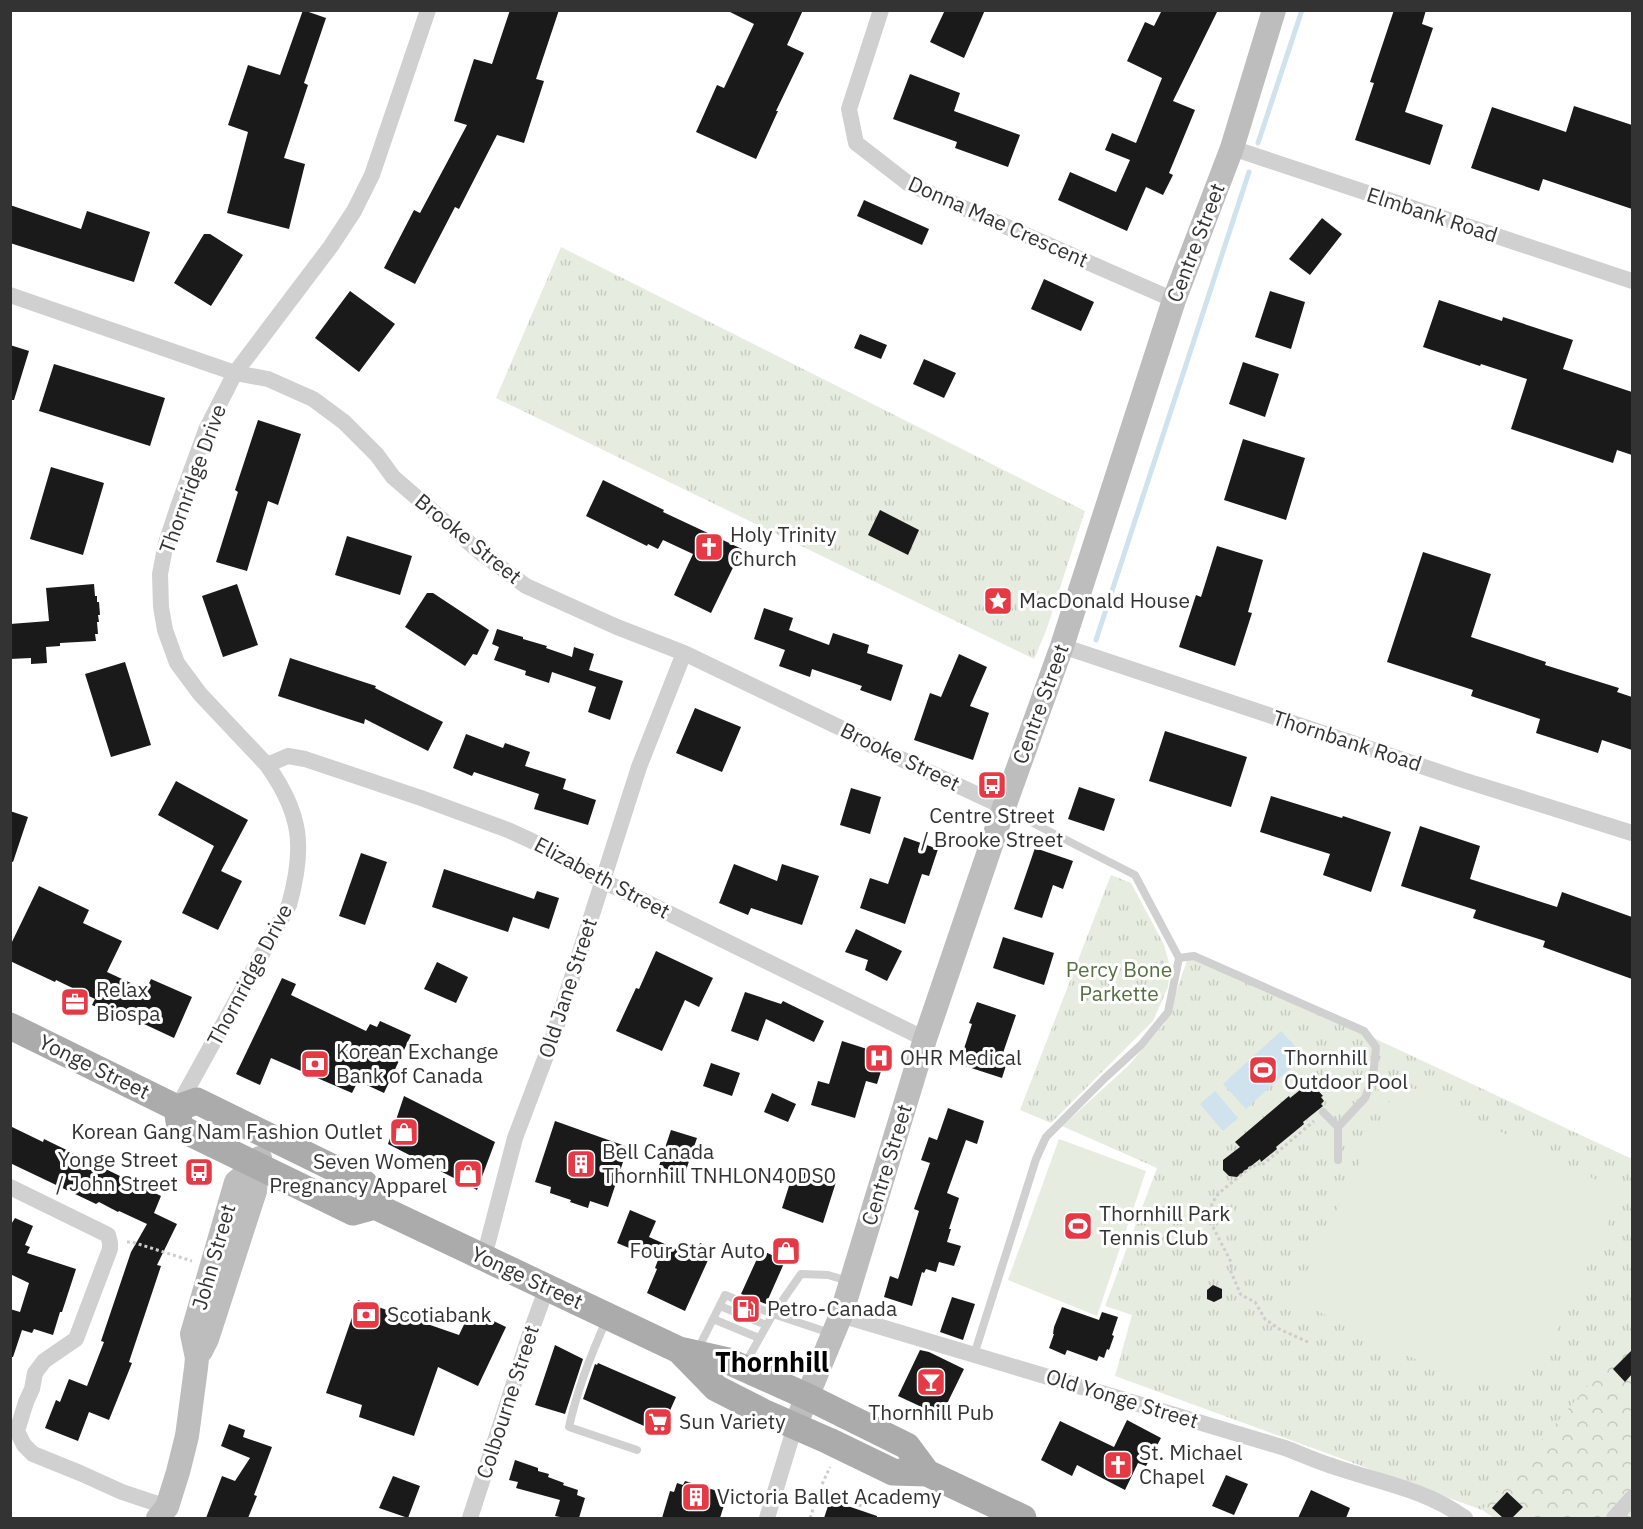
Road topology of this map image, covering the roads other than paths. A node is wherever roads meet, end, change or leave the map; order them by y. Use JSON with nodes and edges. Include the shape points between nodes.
{"nodes":[{"id":1,"x":428,"y":10,"type":"edge"},
{"id":2,"x":881,"y":10,"type":"edge"},
{"id":3,"x":1274,"y":10,"type":"edge"},
{"id":4,"x":1232,"y":148,"type":"junction"},
{"id":5,"x":1632,"y":281,"type":"edge"},
{"id":6,"x":10,"y":295,"type":"edge"},
{"id":7,"x":1174,"y":300,"type":"junction"},
{"id":8,"x":235,"y":372,"type":"junction"},
{"id":9,"x":1062,"y":646,"type":"junction"},
{"id":10,"x":684,"y":653,"type":"junction"},
{"id":11,"x":267,"y":765,"type":"junction"},
{"id":12,"x":1004,"y":807,"type":"junction"},
{"id":13,"x":1632,"y":833,"type":"edge"},
{"id":14,"x":603,"y":881,"type":"junction"},
{"id":15,"x":1179,"y":958,"type":"junction"},
{"id":16,"x":10,"y":1026,"type":"edge"},
{"id":17,"x":925,"y":1039,"type":"junction"},
{"id":18,"x":177,"y":1108,"type":"junction"},
{"id":19,"x":1323,"y":1112,"type":"road end"},
{"id":20,"x":1338,"y":1127,"type":"junction"},
{"id":21,"x":268,"y":1135,"type":"junction"},
{"id":22,"x":1338,"y":1160,"type":"dead end"},
{"id":23,"x":257,"y":1165,"type":"junction"},
{"id":24,"x":10,"y":1187,"type":"edge"},
{"id":25,"x":375,"y":1206,"type":"junction"},
{"id":26,"x":484,"y":1257,"type":"junction"},
{"id":27,"x":851,"y":1281,"type":"junction"},
{"id":28,"x":547,"y":1287,"type":"junction"},
{"id":29,"x":720,"y":1306,"type":"junction"},
{"id":30,"x":772,"y":1314,"type":"junction"},
{"id":31,"x":608,"y":1316,"type":"junction"},
{"id":32,"x":713,"y":1319,"type":"junction"},
{"id":33,"x":837,"y":1324,"type":"junction"},
{"id":34,"x":766,"y":1325,"type":"junction"},
{"id":35,"x":759,"y":1338,"type":"junction"},
{"id":36,"x":687,"y":1352,"type":"junction"},
{"id":37,"x":974,"y":1355,"type":"junction"},
{"id":38,"x":743,"y":1368,"type":"junction"},
{"id":39,"x":808,"y":1397,"type":"junction"},
{"id":40,"x":795,"y":1426,"type":"junction"},
{"id":41,"x":14,"y":1430,"type":"edge"},
{"id":42,"x":637,"y":1450,"type":"dead end"},
{"id":43,"x":927,"y":1473,"type":"junction"},
{"id":44,"x":1632,"y":1498,"type":"edge"},
{"id":45,"x":164,"y":1515,"type":"edge"},
{"id":46,"x":470,"y":1518,"type":"edge"},
{"id":47,"x":767,"y":1518,"type":"edge"},
{"id":48,"x":1023,"y":1518,"type":"edge"},
{"id":49,"x":1465,"y":1518,"type":"edge"},
{"id":50,"x":1614,"y":1518,"type":"edge"}],
"edges":[{"from":1,"to":8,"type":"street","name":"Thornridge Drive","via":[[372,175],[354,211]]},
{"from":2,"to":7,"type":"street","name":"Donna Mae Crescent","via":[[849,109],[856,143],[909,184]]},
{"from":3,"to":4,"type":"main road","name":"Centre Street"},
{"from":4,"to":5,"type":"street","name":"Elmbank Road"},
{"from":4,"to":7,"type":"main road","name":"Centre Street"},
{"from":6,"to":8,"type":"street","name":"Brooke Street"},
{"from":7,"to":9,"type":"main road","name":"Centre Street"},
{"from":8,"to":10,"type":"street","name":"Brooke Street","via":[[268,379],[313,399],[344,422],[393,477],[481,553],[526,586]]},
{"from":8,"to":11,"type":"street","name":"Thornridge Drive","via":[[206,430],[170,533],[160,574],[161,607],[177,663],[200,694]]},
{"from":9,"to":12,"type":"main road","name":"Centre Street"},
{"from":9,"to":13,"type":"street","name":"Thornbank Road"},
{"from":10,"to":12,"type":"street","name":"Brooke Street"},
{"from":10,"to":14,"type":"street","name":"Old Jane Street","via":[[639,767]]},
{"from":11,"to":14,"type":"street","name":"Elizabeth Street","via":[[288,756],[359,776],[507,830]]},
{"from":11,"to":18,"type":"street","name":"Thornridge Drive","via":[[294,813],[300,846],[296,882],[277,930]]},
{"from":12,"to":15,"type":"lane","via":[[1135,875]]},
{"from":12,"to":17,"type":"main road","name":"Centre Street"},
{"from":14,"to":17,"type":"street","name":"Elizabeth Street"},
{"from":14,"to":26,"type":"street","name":"Old Jane Street","via":[[552,1040],[515,1138]]},
{"from":15,"to":20,"type":"lane","via":[[1194,956],[1364,1031],[1376,1047],[1373,1077],[1365,1098]]},
{"from":15,"to":37,"type":"lane","via":[[1168,1012],[1141,1045],[1046,1137]]},
{"from":16,"to":18,"type":"main road","name":"Yonge Street"},
{"from":17,"to":27,"type":"main road","name":"Centre Street"},
{"from":18,"to":21,"type":"main road","via":[[197,1101]]},
{"from":18,"to":23,"type":"main road","via":[[180,1128]]},
{"from":19,"to":20,"type":"lane"},
{"from":20,"to":22,"type":"lane"},
{"from":21,"to":23,"type":"main road","name":"John Street"},
{"from":21,"to":25,"type":"main road","via":[[364,1183]]},
{"from":23,"to":25,"type":"main road","via":[[352,1212]]},
{"from":23,"to":45,"type":"main road","name":"John Street","via":[[236,1182],[192,1334],[196,1376],[187,1436]]},
{"from":24,"to":41,"type":"street","via":[[108,1235],[110,1243],[76,1339],[44,1361],[35,1373]]},
{"from":25,"to":26,"type":"main road","name":"Yonge Street"},
{"from":26,"to":28,"type":"main road","name":"Yonge Street"},
{"from":27,"to":30,"type":"lane","via":[[801,1274]]},
{"from":27,"to":33,"type":"main road","name":"Centre Street"},
{"from":28,"to":31,"type":"main road","name":"Yonge Street"},
{"from":28,"to":46,"type":"street","name":"Colbourne Street"},
{"from":29,"to":30,"type":"lane","via":[[725,1295]]},
{"from":29,"to":32,"type":"lane"},
{"from":29,"to":34,"type":"lane"},
{"from":30,"to":33,"type":"lane"},
{"from":30,"to":34,"type":"lane"},
{"from":31,"to":36,"type":"main road","name":"Yonge Street"},
{"from":31,"to":42,"type":"lane","via":[[568,1427]]},
{"from":32,"to":35,"type":"lane"},
{"from":32,"to":36,"type":"lane"},
{"from":33,"to":37,"type":"street","name":"Old Yonge Street"},
{"from":33,"to":39,"type":"main road","name":"Centre Street"},
{"from":34,"to":35,"type":"lane"},
{"from":35,"to":38,"type":"lane"},
{"from":36,"to":38,"type":"main road","name":"Yonge Street"},
{"from":36,"to":40,"type":"main road","name":"Yonge Street","via":[[716,1388]]},
{"from":37,"to":49,"type":"street","name":"Old Yonge Street","via":[[1285,1448],[1415,1492]]},
{"from":38,"to":39,"type":"main road","name":"Yonge Street"},
{"from":39,"to":40,"type":"main road","name":"Centre Street"},
{"from":39,"to":43,"type":"main road","name":"Yonge Street","via":[[906,1446]]},
{"from":40,"to":43,"type":"main road","name":"Yonge Street","via":[[893,1472]]},
{"from":40,"to":47,"type":"street"},
{"from":41,"to":45,"type":"street","via":[[33,1454],[122,1492]]},
{"from":43,"to":48,"type":"main road","name":"Yonge Street"},
{"from":44,"to":50,"type":"street"}]}
